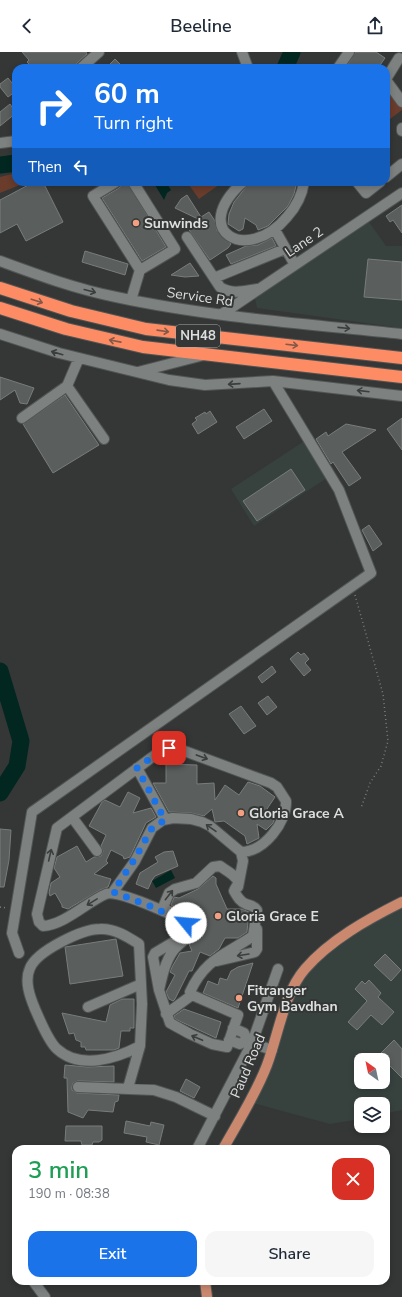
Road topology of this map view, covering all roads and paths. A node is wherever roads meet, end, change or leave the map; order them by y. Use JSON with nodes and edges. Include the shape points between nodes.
{"nodes":[{"id":1,"x":99,"y":52,"type":"edge"},
{"id":2,"x":242,"y":52,"type":"edge"},
{"id":3,"x":349,"y":52,"type":"edge"},
{"id":4,"x":400,"y":58,"type":"dead end"},
{"id":5,"x":86,"y":64,"type":"edge"},
{"id":6,"x":246,"y":64,"type":"edge"},
{"id":7,"x":341,"y":64,"type":"edge"},
{"id":8,"x":390,"y":73,"type":"edge"},
{"id":9,"x":390,"y":85,"type":"edge"},
{"id":10,"x":402,"y":102,"type":"edge"},
{"id":11,"x":12,"y":142,"type":"edge"},
{"id":12,"x":0,"y":143,"type":"edge"},
{"id":13,"x":401,"y":168,"type":"edge"},
{"id":14,"x":390,"y":175,"type":"edge"},
{"id":15,"x":109,"y":186,"type":"edge"},
{"id":16,"x":136,"y":186,"type":"edge"},
{"id":17,"x":239,"y":186,"type":"edge"},
{"id":18,"x":303,"y":186,"type":"edge"},
{"id":19,"x":361,"y":186,"type":"edge"},
{"id":20,"x":375,"y":186,"type":"edge"},
{"id":21,"x":402,"y":193,"type":"edge"},
{"id":22,"x":275,"y":230,"type":"junction"},
{"id":23,"x":187,"y":236,"type":"dead end"},
{"id":24,"x":285,"y":249,"type":"junction"},
{"id":25,"x":0,"y":261,"type":"edge"},
{"id":26,"x":294,"y":265,"type":"junction"},
{"id":27,"x":140,"y":270,"type":"junction"},
{"id":28,"x":214,"y":278,"type":"junction"},
{"id":29,"x":0,"y":288,"type":"edge"},
{"id":30,"x":259,"y":289,"type":"junction"},
{"id":31,"x":131,"y":300,"type":"junction"},
{"id":32,"x":0,"y":308,"type":"edge"},
{"id":33,"x":222,"y":314,"type":"junction"},
{"id":34,"x":0,"y":334,"type":"edge"},
{"id":35,"x":402,"y":334,"type":"edge"},
{"id":36,"x":204,"y":355,"type":"junction"},
{"id":37,"x":79,"y":358,"type":"junction"},
{"id":38,"x":402,"y":358,"type":"edge"},
{"id":39,"x":136,"y":372,"type":"junction"},
{"id":40,"x":402,"y":377,"type":"edge"},
{"id":41,"x":273,"y":381,"type":"junction"},
{"id":42,"x":67,"y":386,"type":"junction"},
{"id":43,"x":402,"y":396,"type":"edge"},
{"id":44,"x":22,"y":418,"type":"dead end"},
{"id":45,"x":104,"y":439,"type":"dead end"},
{"id":46,"x":353,"y":586,"type":"junction"},
{"id":47,"x":137,"y":768,"type":"junction"},
{"id":48,"x":361,"y":808,"type":"dead end"},
{"id":49,"x":72,"y":817,"type":"junction"},
{"id":50,"x":165,"y":820,"type":"junction"},
{"id":51,"x":98,"y":851,"type":"dead end"},
{"id":52,"x":241,"y":852,"type":"junction"},
{"id":53,"x":113,"y":892,"type":"junction"},
{"id":54,"x":402,"y":902,"type":"edge"},
{"id":55,"x":18,"y":953,"type":"dead end"},
{"id":56,"x":211,"y":962,"type":"junction"},
{"id":57,"x":278,"y":969,"type":"dead end"},
{"id":58,"x":141,"y":984,"type":"junction"},
{"id":59,"x":159,"y":990,"type":"junction"},
{"id":60,"x":192,"y":995,"type":"junction"},
{"id":61,"x":88,"y":1007,"type":"dead end"},
{"id":62,"x":166,"y":1014,"type":"junction"},
{"id":63,"x":233,"y":1028,"type":"junction"},
{"id":64,"x":229,"y":1040,"type":"junction"},
{"id":65,"x":250,"y":1041,"type":"junction"},
{"id":66,"x":140,"y":1046,"type":"junction"},
{"id":67,"x":272,"y":1050,"type":"junction"},
{"id":68,"x":78,"y":1087,"type":"dead end"},
{"id":69,"x":128,"y":1088,"type":"junction"},
{"id":70,"x":214,"y":1116,"type":"junction"},
{"id":71,"x":199,"y":1145,"type":"edge"},
{"id":72,"x":225,"y":1145,"type":"edge"},
{"id":73,"x":36,"y":1285,"type":"edge"},
{"id":74,"x":206,"y":1285,"type":"edge"},
{"id":75,"x":45,"y":1297,"type":"edge"},
{"id":76,"x":207,"y":1297,"type":"edge"}],
"edges":[{"from":1,"to":5,"type":"street"},
{"from":2,"to":6,"type":"street"},
{"from":3,"to":7,"type":"street"},
{"from":4,"to":8,"type":"street"},
{"from":9,"to":10,"type":"street"},
{"from":11,"to":12,"type":"street"},
{"from":13,"to":14,"type":"street"},
{"from":15,"to":27,"type":"street","via":[[93,196]]},
{"from":16,"to":27,"type":"street","via":[[175,249]]},
{"from":17,"to":22,"type":"street","via":[[221,210],[219,219],[225,231],[234,239],[248,241]]},
{"from":18,"to":22,"type":"street","via":[[294,210]]},
{"from":19,"to":20,"type":"street","via":[[366,193]]},
{"from":21,"to":26,"type":"street","name":"Lane 2"},
{"from":22,"to":24,"type":"street"},
{"from":23,"to":28,"type":"street"},
{"from":24,"to":26,"type":"street"},
{"from":24,"to":28,"type":"street"},
{"from":25,"to":31,"type":"street","name":"Service Rd","one_way":true,"via":[[78,288]]},
{"from":26,"to":30,"type":"street","name":"Lane 2"},
{"from":27,"to":31,"type":"street"},
{"from":28,"to":30,"type":"street","via":[[226,291]]},
{"from":29,"to":38,"type":"highway","number":"NH48","one_way":true,"via":[[71,311],[146,329]]},
{"from":30,"to":33,"type":"street","name":"Lane 2"},
{"from":31,"to":33,"type":"street","name":"Service Rd"},
{"from":36,"to":32,"type":"highway","number":"NH48","one_way":true,"via":[[105,339]]},
{"from":33,"to":35,"type":"street","name":"Service Rd","one_way":true},
{"from":37,"to":34,"type":"street","one_way":true},
{"from":36,"to":39,"type":"street"},
{"from":36,"to":40,"type":"highway","number":"NH48"},
{"from":37,"to":39,"type":"street"},
{"from":37,"to":42,"type":"street"},
{"from":41,"to":39,"type":"street","one_way":true,"via":[[205,385]]},
{"from":43,"to":41,"type":"street","one_way":true},
{"from":41,"to":46,"type":"street","via":[[339,490],[371,573]]},
{"from":42,"to":44,"type":"street"},
{"from":42,"to":45,"type":"street"},
{"from":46,"to":48,"type":"path","via":[[383,694],[388,741],[381,766],[370,783]]},
{"from":46,"to":55,"type":"street","via":[[32,812],[12,933]]},
{"from":47,"to":49,"type":"street"},
{"from":47,"to":50,"type":"street"},
{"from":47,"to":52,"type":"street","one_way":true,"via":[[164,748],[179,749],[277,786],[286,801],[284,815],[277,828],[254,849]]},
{"from":49,"to":51,"type":"street"},
{"from":53,"to":49,"type":"street","one_way":true,"via":[[48,926],[43,926],[39,922],[37,914],[55,833],[57,828]]},
{"from":52,"to":50,"type":"street","one_way":true,"via":[[202,822],[181,818]]},
{"from":50,"to":53,"type":"street","via":[[152,828]]},
{"from":52,"to":56,"type":"street","one_way":true,"via":[[243,861],[237,891],[242,900],[254,903],[259,910],[257,949],[252,954]]},
{"from":53,"to":59,"type":"street","via":[[186,923],[189,930],[187,934],[153,956]]},
{"from":54,"to":67,"type":"main road","name":"Paud Road","via":[[348,933],[304,970],[294,986]]},
{"from":59,"to":56,"type":"street","one_way":true,"via":[[173,951],[193,930],[182,916],[166,910],[166,899],[175,889],[196,883],[213,867],[220,866],[237,880],[234,892],[239,900],[257,910],[253,936]]},
{"from":56,"to":60,"type":"street","via":[[201,971],[190,992]]},
{"from":57,"to":65,"type":"street"},
{"from":58,"to":61,"type":"street"},
{"from":58,"to":66,"type":"street"},
{"from":58,"to":66,"type":"street","via":[[139,944],[124,935],[100,928],[72,936],[48,950],[30,967],[27,982],[32,1003],[56,1049],[79,1061],[105,1059],[125,1054]]},
{"from":59,"to":62,"type":"street"},
{"from":60,"to":62,"type":"street"},
{"from":60,"to":63,"type":"street","via":[[235,1012],[238,1015]]},
{"from":64,"to":62,"type":"street","one_way":true,"via":[[227,1047],[212,1044],[174,1027]]},
{"from":63,"to":64,"type":"street"},
{"from":63,"to":65,"type":"street","via":[[244,1033]]},
{"from":64,"to":65,"type":"street","via":[[240,1044]]},
{"from":65,"to":67,"type":"street"},
{"from":65,"to":70,"type":"street"},
{"from":66,"to":69,"type":"street"},
{"from":67,"to":72,"type":"main road","name":"Paud Road","via":[[267,1066]]},
{"from":68,"to":69,"type":"street"},
{"from":69,"to":70,"type":"street","via":[[154,1090],[176,1097]]},
{"from":70,"to":71,"type":"street"},
{"from":73,"to":75,"type":"street"},
{"from":74,"to":76,"type":"main road"}]}
